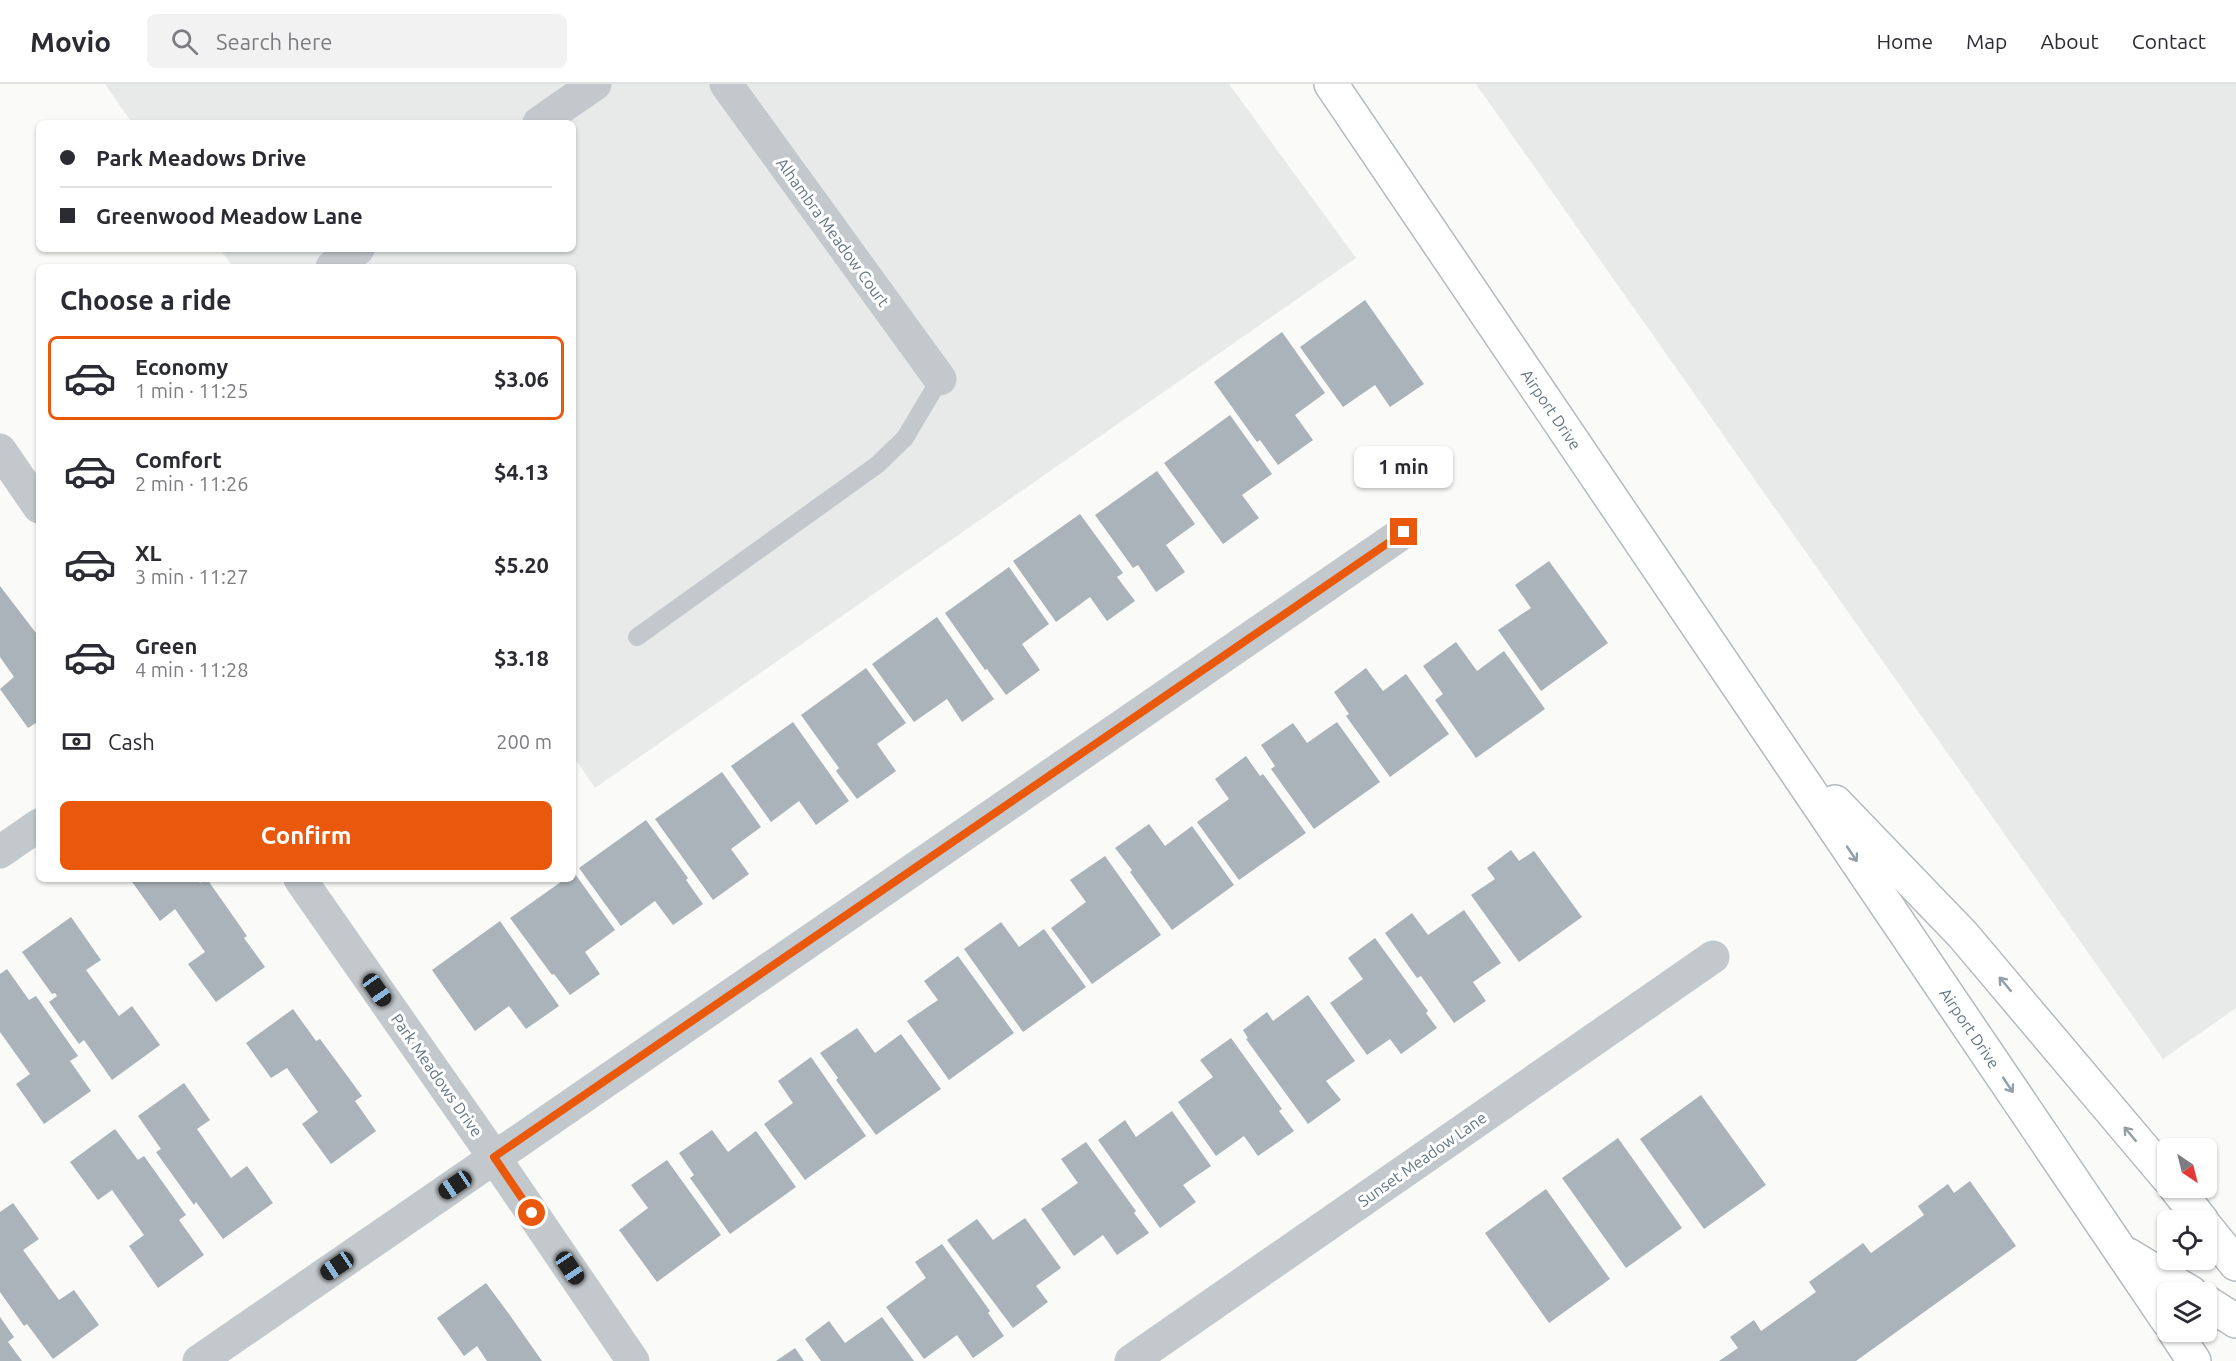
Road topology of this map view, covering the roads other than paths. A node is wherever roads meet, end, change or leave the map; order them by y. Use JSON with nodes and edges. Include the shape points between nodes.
{"nodes":[{"id":1,"x":595,"y":84,"type":"edge"},
{"id":2,"x":726,"y":84,"type":"edge"},
{"id":3,"x":1331,"y":84,"type":"edge"},
{"id":4,"x":543,"y":120,"type":"edge"},
{"id":5,"x":354,"y":252,"type":"edge"},
{"id":6,"x":336,"y":264,"type":"edge"},
{"id":7,"x":940,"y":379,"type":"joint"},
{"id":8,"x":0,"y":450,"type":"edge"},
{"id":9,"x":33,"y":487,"type":"edge"},
{"id":10,"x":1404,"y":532,"type":"dead end"},
{"id":11,"x":636,"y":637,"type":"dead end"},
{"id":12,"x":1772,"y":736,"type":"junction"},
{"id":13,"x":36,"y":827,"type":"edge"},
{"id":14,"x":0,"y":852,"type":"edge"},
{"id":15,"x":302,"y":882,"type":"edge"},
{"id":16,"x":1713,"y":957,"type":"dead end"},
{"id":17,"x":494,"y":1157,"type":"junction"},
{"id":18,"x":2157,"y":1165,"type":"edge"},
{"id":19,"x":2184,"y":1198,"type":"edge"},
{"id":20,"x":2193,"y":1210,"type":"edge"},
{"id":21,"x":2217,"y":1241,"type":"edge"},
{"id":22,"x":2119,"y":1249,"type":"junction"},
{"id":23,"x":2236,"y":1264,"type":"edge"},
{"id":24,"x":2173,"y":1282,"type":"edge"},
{"id":25,"x":2157,"y":1306,"type":"edge"},
{"id":26,"x":2217,"y":1309,"type":"edge"},
{"id":27,"x":2236,"y":1321,"type":"edge"},
{"id":28,"x":2182,"y":1342,"type":"edge"},
{"id":29,"x":199,"y":1361,"type":"edge"},
{"id":30,"x":633,"y":1361,"type":"edge"},
{"id":31,"x":1131,"y":1361,"type":"edge"},
{"id":32,"x":2194,"y":1361,"type":"edge"}],
"edges":[{"from":1,"to":4,"type":"street"},
{"from":2,"to":7,"type":"street","name":"Alhambra Meadow Court"},
{"from":3,"to":12,"type":"main road","name":"Airport Drive"},
{"from":5,"to":6,"type":"street"},
{"from":7,"to":11,"type":"lane","via":[[905,438],[877,465]]},
{"from":8,"to":9,"type":"street"},
{"from":10,"to":17,"type":"street"},
{"from":18,"to":12,"type":"main road","name":"Airport Drive","one_way":true,"via":[[1963,935]]},
{"from":12,"to":22,"type":"main road","name":"Airport Drive","one_way":true},
{"from":13,"to":14,"type":"street"},
{"from":15,"to":17,"type":"street","name":"Park Meadows Drive"},
{"from":16,"to":31,"type":"street","name":"Sunset Meadow Lane"},
{"from":17,"to":29,"type":"street"},
{"from":17,"to":30,"type":"street","name":"Park Meadows Drive"},
{"from":19,"to":20,"type":"main road"},
{"from":21,"to":23,"type":"main road"},
{"from":22,"to":24,"type":"main road"},
{"from":22,"to":25,"type":"main road","name":"Airport Drive"},
{"from":26,"to":27,"type":"main road"},
{"from":28,"to":32,"type":"main road"}]}
